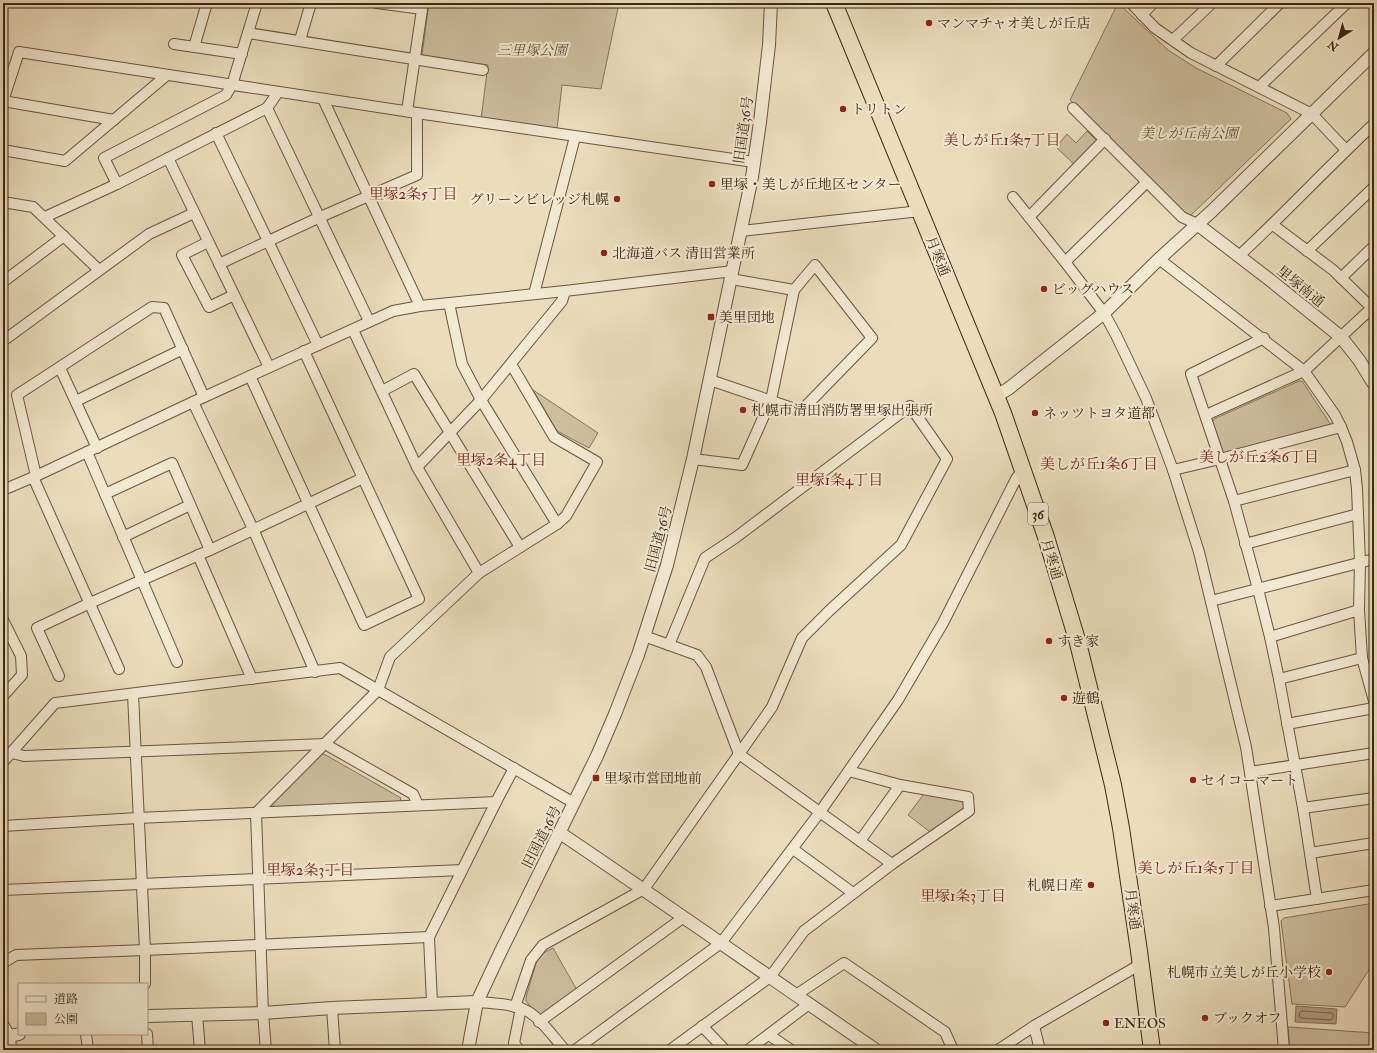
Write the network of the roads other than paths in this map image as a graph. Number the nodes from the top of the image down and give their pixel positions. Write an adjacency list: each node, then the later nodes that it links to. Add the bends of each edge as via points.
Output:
1 (207, 3): 18 (street)
2 (257, 3): 14 (street)
3 (311, 3): 15 (street)
4 (377, 3): 12 (street)
5 (771, 3): 42 (street, 旧国道36号, via 768,52)
6 (834, 3): 49 (highway, 月寒通 / 36)
7 (1131, 3): 13 (street)
8 (1153, 3): 13 (street)
9 (1212, 3): 16 (street)
10 (1280, 3): 22 (street)
11 (1347, 3): 26 (street)
12 (423, 6): 21 (street)
13 (1142, 15): 16 (street)
14 (248, 33): 15 (street); 20 (street)
15 (300, 40): 21 (street)
16 (1173, 40): 22 (street)
17 (174, 44): 18 (street)
18 (194, 47): 20 (street)
19 (1374, 53): 33 (street)
20 (242, 54): 25 (street)
21 (415, 59): 23 (street); 32 (street)
22 (1216, 66): 26 (street)
23 (483, 70)
24 (167, 74): 25 (street); 29 (street, via 19,52); 34 (street)
25 (232, 85): 27 (street); 44 (street, via 226,95 104,158)
26 (1259, 87): 33 (street)
27 (278, 92): 28 (street); 30 (street)
28 (323, 99): 32 (street); 46 (street)
29 (3, 101): 34 (street)
30 (266, 108): 36 (street); 53 (street)
31 (1073, 108): 38 (street)
32 (412, 112): 37 (street); 46 (street, via 417,175)
33 (1312, 114): 40 (street); 54 (street)
34 (114, 120): 39 (street, via 65,161)
35 (1374, 124): 40 (street)
36 (216, 133): 41 (street); 58 (street)
37 (575, 136): 42 (street); 72 (street)
38 (1105, 139): 43 (street); 52 (street)
39 (3, 150)
40 (1346, 150): 55 (street)
41 (168, 158): 44 (street); 50 (street)
42 (754, 162): 56 (street, 旧国道36号)
43 (1147, 182): 54 (street, via 1182,217); 64 (street)
44 (117, 184): 51 (street)
45 (1374, 187): 61 (street)
46 (368, 195): 53 (street); 75 (street)
47 (1013, 197): 52 (street)
48 (3, 202): 51 (street, via 33,207)
49 (920, 211): 56 (street); 94 (highway, 月寒通 / 36)
50 (194, 213): 59 (street); 66 (street, via 149,234)
51 (45, 217): 57 (street)
52 (1029, 217): 64 (street)
53 (318, 218): 58 (street); 78 (street)
54 (1197, 224): 62 (street, 里塚南通); 63 (street)
55 (1273, 225): 61 (street); 62 (street)
56 (740, 231): 67 (street, 旧国道36号)
57 (64, 236): 66 (street); 69 (street)
58 (268, 241): 65 (street); 83 (street)
59 (208, 242): 65 (street); 73 (street, via 182,255 209,307)
60 (1374, 246): 68 (street)
61 (1307, 251): 68 (street)
62 (1240, 256): 80 (street, 里塚南通)
63 (1159, 259): 77 (street); 81 (street)
64 (1066, 262): 77 (street)
65 (219, 264): 73 (street)
66 (99, 270): 82 (street)
67 (732, 275): 70 (street); 71 (street); 91 (street, 旧国道36号)
68 (1341, 278): 76 (street)
69 (3, 282)
70 (794, 290): 97 (street); 97 (street, via 815,265 872,338 801,410)
71 (565, 292): 72 (street); 86 (street, via 562,301)
72 (534, 294): 74 (street)
73 (234, 295): 87 (street)
74 (449, 303): 75 (street); 96 (street, via 462,364)
75 (420, 306): 78 (street, via 393,311)
76 (1373, 307): 80 (street)
77 (1104, 313): 94 (street, via 1008,390); 109 (street, via 1146,398)
78 (368, 321): 79 (street)
79 (353, 330): 83 (street); 93 (street)
80 (1341, 336): 89 (street); 92 (street, 里塚南通, via 1360,360)
81 (1264, 338): 89 (street); 100 (street, via 1191,374)
82 (3, 341)
83 (318, 345): 85 (street)
84 (183, 349): 88 (street, via 164,308 152,307); 95 (street); 98 (street)
85 (304, 351): 87 (street); 112 (street)
86 (511, 364): 96 (street); 119 (street, via 554,437 597,462 566,516)
87 (269, 367): 90 (street)
88 (60, 368): 98 (street); 111 (street, via 17,395)
89 (1304, 371): 100 (street); 101 (street)
90 (250, 376): 95 (street); 116 (street)
91 (710, 380): 97 (street); 105 (street, 旧国道36号)
92 (1374, 384)
93 (382, 391): 102 (street, via 414,374); 107 (street)
94 (996, 396): 108 (highway, 月寒通 / 36)
95 (204, 397): 99 (street)
96 (481, 400): 102 (street); 119 (street)
97 (771, 400): 105 (street, via 742,465)
98 (76, 401): 103 (street)
99 (193, 402): 103 (street); 120 (street)
100 (1206, 416): 106 (street)
101 (1341, 427): 106 (street); 110 (street)
102 (450, 433): 107 (street); 123 (street)
103 (97, 448): 104 (street)
104 (87, 452): 111 (street); 114 (street)
105 (693, 459): 135 (street, 旧国道36号, via 667,565)
106 (1220, 459): 109 (street); 115 (street)
107 (417, 467): 128 (street)
108 (1023, 469): 159 (street, via 940,629 898,700); 192 (highway, 月寒通 / 36, via 1078,643 1111,777)
109 (1173, 470): 131 (street, via 1199,552)
110 (1355, 470): 115 (street); 118 (street)
111 (34, 477): 113 (street); 132 (street)
112 (363, 478): 116 (street); 116 (street, via 420,599 364,626)
113 (3, 490)
114 (105, 494): 117 (street, via 172,463); 121 (street)
115 (1234, 501): 122 (street)
116 (308, 502): 120 (street)
117 (190, 505): 121 (street); 124 (street)
118 (1358, 514): 122 (street); 127 (street)
119 (557, 524): 123 (street)
120 (253, 529): 124 (street); 141 (street)
121 (123, 538): 129 (street)
122 (1245, 544): 130 (street)
123 (520, 547): 128 (street)
124 (210, 550): 125 (street)
125 (198, 555): 129 (street); 143 (street)
126 (1374, 559): 127 (street)
127 (1360, 562): 130 (street); 133 (street)
128 (479, 573): 145 (street, via 390,657)
129 (142, 580): 132 (street); 139 (street)
130 (1258, 590): 131 (street); 136 (street)
131 (1211, 601): 160 (street)
132 (90, 603): 140 (street); 142 (street, via 37,628)
133 (1359, 610): 136 (street); 138 (street)
134 (3, 620): 147 (street, via 21,656 22,675)
135 (644, 636): 137 (street); 164 (street, 旧国道36号, via 615,714)
136 (1270, 637): 144 (street)
137 (668, 645): 155 (street, via 697,655 706,667); 155 (street, via 705,558 910,406 947,459 901,545 802,638 772,707)
138 (1362, 658): 144 (street); 148 (street)
139 (177, 662)
140 (119, 669)
141 (315, 672): 143 (street); 145 (street, via 340,668)
142 (60, 676)
143 (252, 679): 146 (street)
144 (1279, 679): 150 (street)
145 (378, 690): 151 (street); 158 (street)
146 (133, 694): 152 (street, via 55,703); 153 (street)
147 (3, 696)
148 (1374, 701)
149 (1374, 708): 150 (street)
150 (1287, 724): 157 (street)
151 (325, 744): 153 (street); 165 (street, via 413,794); 168 (street)
152 (12, 752): 153 (street, via 24,756); 156 (street)
153 (136, 752): 169 (street)
154 (1374, 753): 157 (street)
155 (739, 754): 167 (street); 180 (street)
156 (3, 762)
157 (1295, 764): 160 (street); 166 (street)
158 (514, 768): 163 (street); 164 (street)
159 (849, 771): 161 (street); 167 (street)
160 (1250, 772): 185 (street)
161 (900, 785): 172 (street); 176 (street, via 968,797 969,811)
162 (1374, 798): 166 (street)
163 (496, 802): 165 (street); 177 (street)
164 (574, 804): 171 (street, 旧国道36号)
165 (418, 805): 168 (street)
166 (1303, 808): 175 (street)
167 (820, 812): 172 (street); 174 (street)
168 (256, 813): 169 (street); 178 (street)
169 (138, 818): 170 (street); 179 (street)
170 (3, 826)
171 (560, 833): 180 (street); 196 (street, 旧国道36号)
172 (860, 841): 176 (street)
173 (1374, 843): 175 (street)
174 (793, 849): 183 (street); 188 (street)
175 (1310, 853): 184 (street)
176 (892, 864): 183 (street)
177 (462, 870): 178 (street); 187 (street)
178 (258, 879): 179 (street); 189 (street)
179 (142, 883): 181 (street); 190 (street)
180 (644, 889): 186 (street); 199 (street, via 542,945 530,960)
181 (3, 890)
182 (1374, 890): 184 (street)
183 (853, 894): 193 (street, via 804,931)
184 (1317, 899): 185 (street)
185 (1270, 906): 231 (street)
186 (684, 917): 188 (street); 204 (street)
187 (429, 937): 189 (street); 197 (street)
188 (721, 943): 193 (street); 221 (street)
189 (261, 945): 190 (street); 201 (street)
190 (145, 950): 191 (street, via 16,955); 194 (street)
191 (3, 963)
192 (1141, 964): 207 (street); 230 (highway, 月寒通 / 36)
193 (770, 977): 195 (street); 206 (street)
194 (145, 983)
195 (796, 995): 198 (street); 227 (street, via 844,964 945,1032)
196 (477, 1002): 197 (street); 199 (street); 218 (street, 旧国道36号)
197 (432, 1004): 200 (street)
198 (809, 1004): 210 (street); 226 (street)
199 (518, 1007): 204 (street, via 529,1012); 219 (street, via 514,1043)
200 (332, 1008): 201 (street); 217 (street)
201 (263, 1013): 202 (street); 216 (street)
202 (197, 1015): 203 (street); 215 (street)
203 (148, 1016)
204 (540, 1022): 220 (street)
205 (3, 1024): 211 (street)
206 (702, 1026): 222 (street); 223 (street)
207 (1034, 1026): 228 (street); 229 (street)
208 (86, 1035): 213 (street)
209 (147, 1035): 214 (street)
210 (769, 1035): 224 (street); 225 (street)
211 (11, 1037): 212 (street)
212 (11, 1050)
213 (88, 1050)
214 (148, 1050)
215 (200, 1050)
216 (266, 1050)
217 (335, 1050)
218 (468, 1050)
219 (520, 1050)
220 (565, 1050)
221 (575, 1050)
222 (670, 1050)
223 (725, 1050)
224 (748, 1050)
225 (791, 1050)
226 (876, 1050)
227 (953, 1050)
228 (998, 1050)
229 (1040, 1050)
230 (1152, 1050)
231 (1284, 1050)

